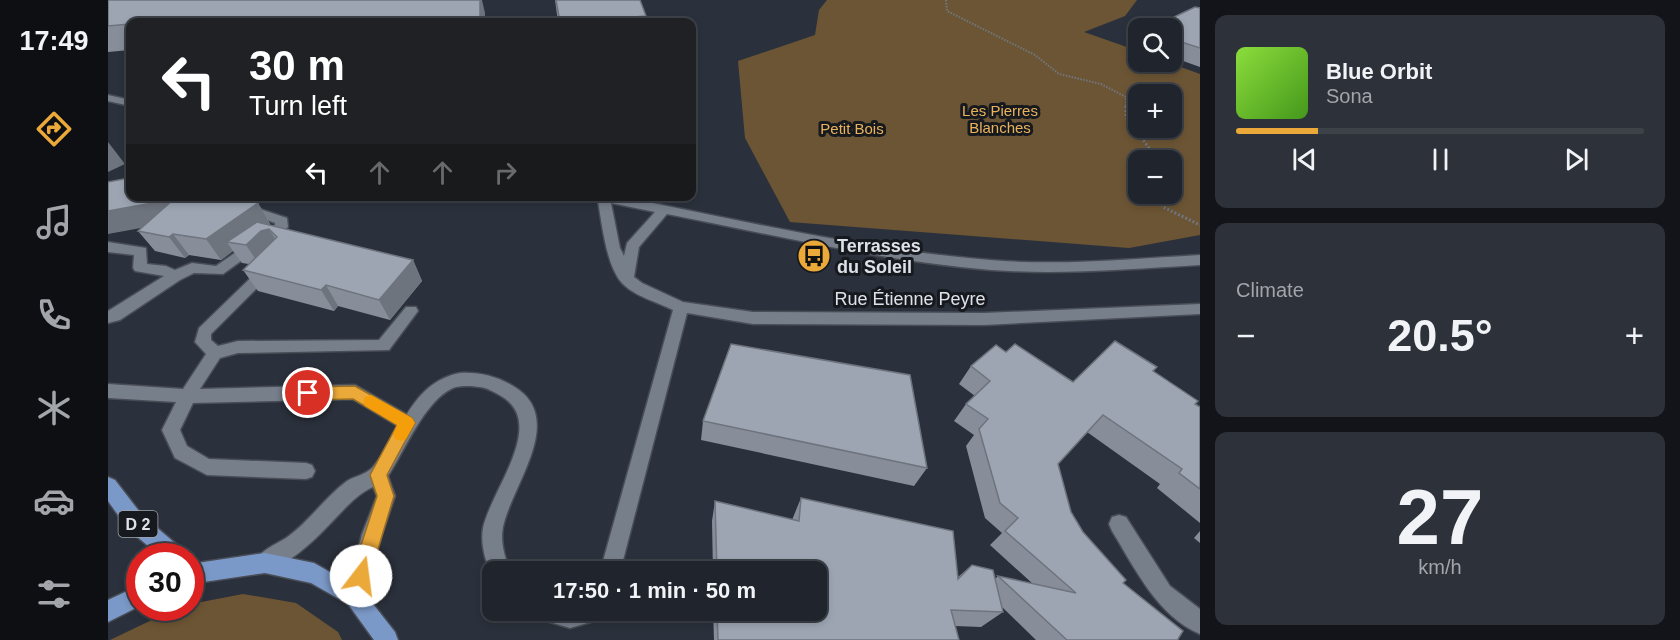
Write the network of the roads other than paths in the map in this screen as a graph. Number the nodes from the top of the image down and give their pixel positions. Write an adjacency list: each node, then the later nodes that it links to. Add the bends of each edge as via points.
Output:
1 (108, 98): 2 (street)
2 (126, 102)
3 (222, 201): 10 (street, via 282,221 281,227 218,271 192,268)
4 (600, 201): 11 (street, via 613,248)
5 (617, 201): 6 (street)
6 (663, 211): 9 (street, via 912,258 1061,268); 11 (street, via 632,246)
7 (108, 247): 10 (street, via 141,251 140,268)
8 (280, 257): 16 (street, via 204,332 202,342)
9 (1200, 260)
10 (175, 276): 15 (street)
11 (627, 279): 12 (street, Rue Étienne Peyre)
12 (681, 307): 13 (street, Rue Étienne Peyre, via 753,318 972,320); 26 (street)
13 (1200, 309)
14 (411, 311): 16 (street, via 383,346 238,348)
15 (108, 317)
16 (215, 353): 18 (street)
17 (108, 391): 18 (street)
18 (189, 396): 19 (street, via 355,392); 20 (street, via 171,430 181,452 207,467)
19 (407, 423): 21 (street); 25 (street, via 447,383 480,379 500,386 525,406 529,439 493,527 492,550)
20 (306, 471)
21 (378, 475): 27 (street, via 354,487 301,539); 29 (street, via 386,496)
22 (108, 486): 24 (main road, D 2, via 135,522)
23 (1119, 524): 32 (street, via 1163,593)
24 (160, 543)
25 (496, 561)
26 (613, 561)
27 (265, 563): 28 (main road); 29 (main road, via 314,573)
28 (204, 571)
29 (355, 597): 33 (main road)
30 (126, 602): 31 (main road)
31 (108, 611)
32 (1200, 623)
33 (387, 640)

